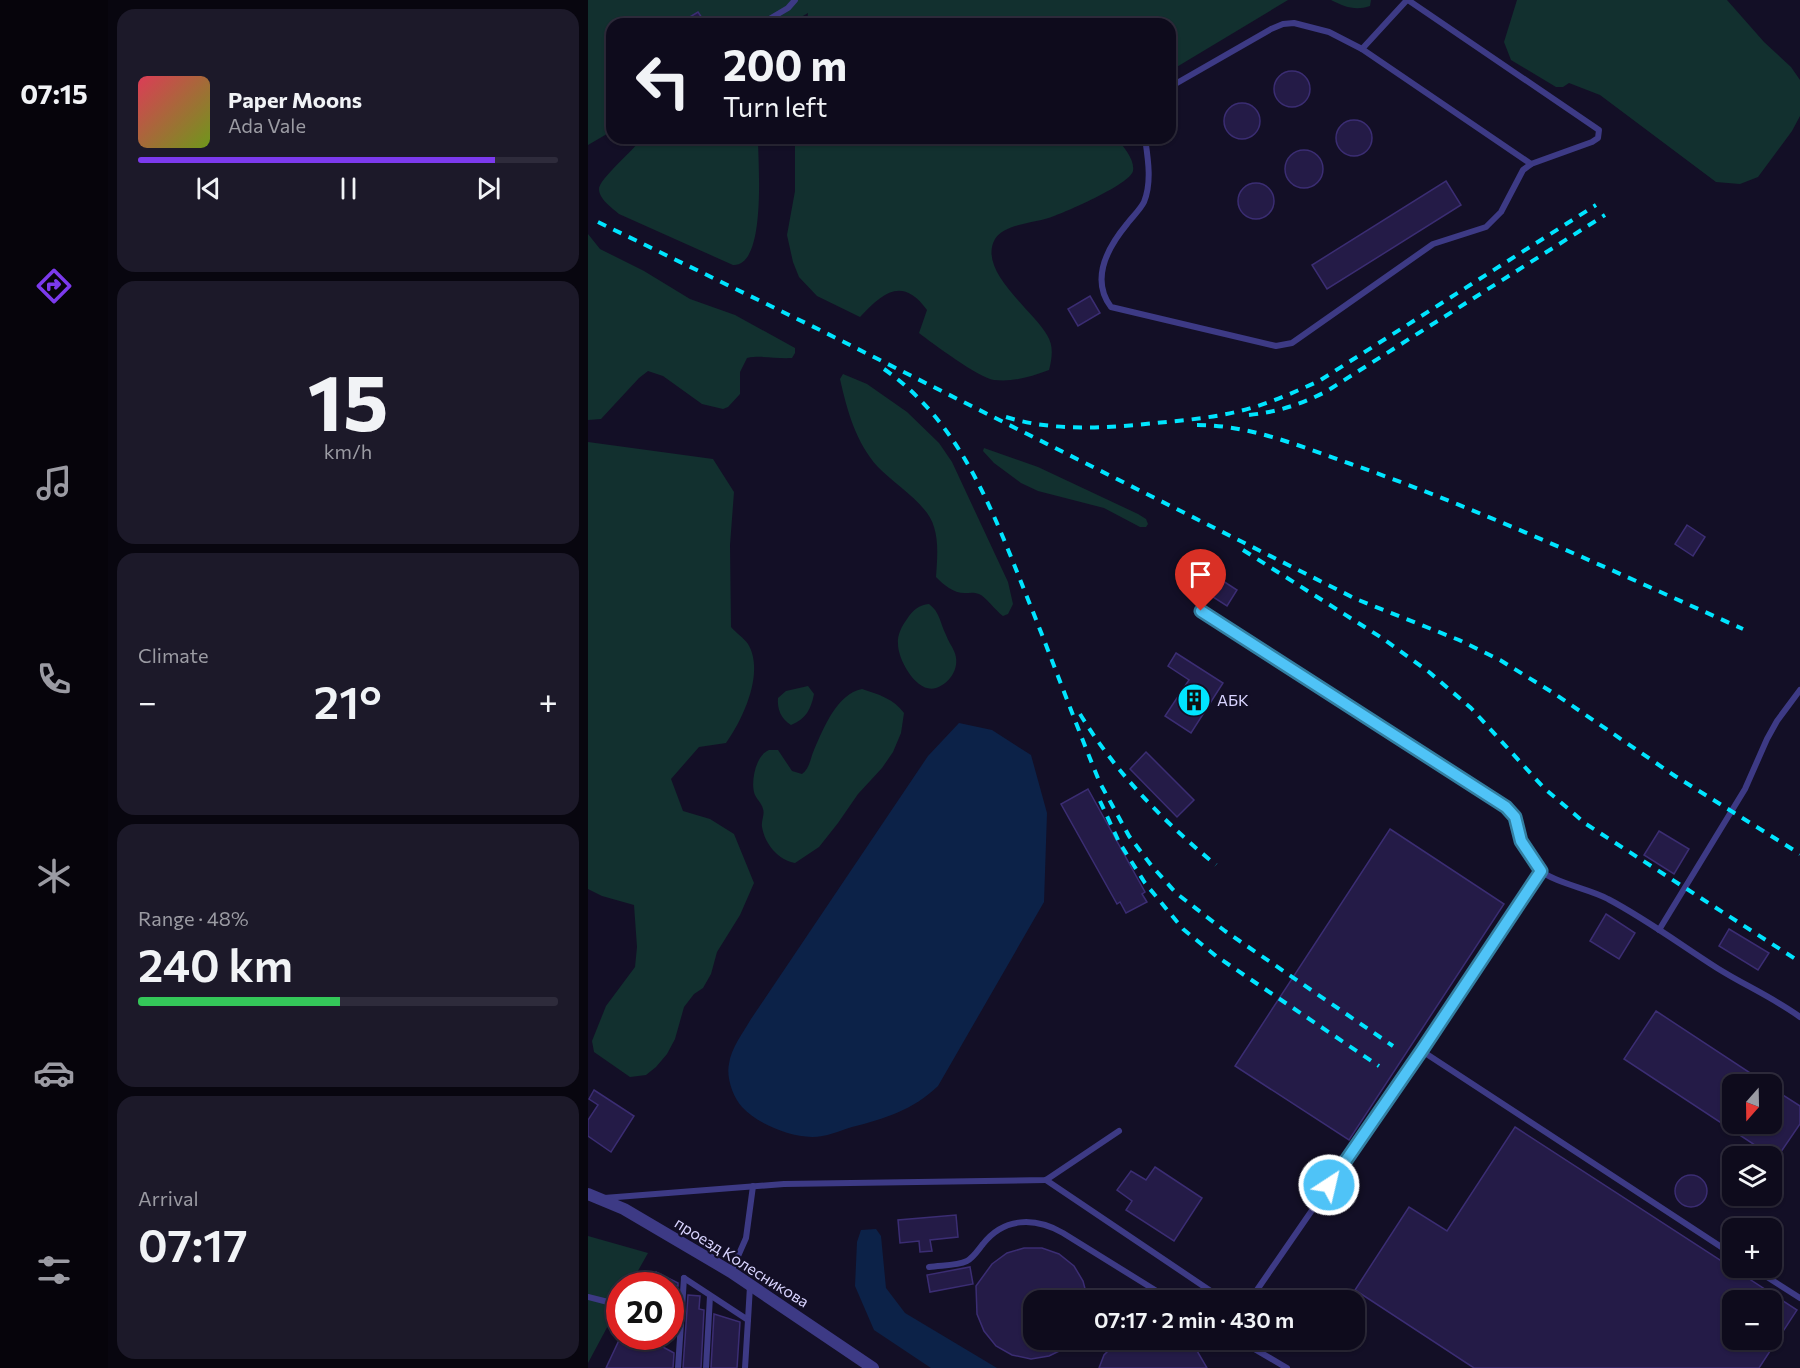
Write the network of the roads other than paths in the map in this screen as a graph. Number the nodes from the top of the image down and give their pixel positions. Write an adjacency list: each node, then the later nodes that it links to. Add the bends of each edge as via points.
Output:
1 (795, 0): 3 (lane)
2 (1407, 0): 4 (lane); 7 (lane, via 1599,130 1598,138 1584,146)
3 (771, 18)
4 (1362, 49): 5 (lane, via 1316,27 1283,24); 7 (lane)
5 (1176, 84)
6 (1146, 144): 7 (lane, via 1148,190 1143,205 1108,249 1102,274 1111,308 1276,346 1300,339 1433,244 1486,227 1501,212 1524,170)
7 (1532, 164)
8 (1201, 611): 10 (lane, via 1506,807 1515,817 1521,841)
9 (1800, 690): 11 (lane, via 1778,721 1745,789)
10 (1541, 871): 11 (lane, via 1599,894); 13 (lane)
11 (1659, 930): 12 (lane)
12 (1800, 1017)
13 (1422, 1050): 19 (lane); 26 (lane)
14 (1119, 1131): 15 (lane)
15 (1046, 1180): 16 (lane); 25 (lane)
16 (753, 1186): 18 (lane); 21 (lane, via 746,1238)
17 (588, 1194): 18 (street, проезд Колесникова)
18 (602, 1198): 21 (street, проезд Колесникова)
19 (1722, 1247)
20 (929, 1267): 24 (lane, via 968,1261 1005,1226 1035,1222 1063,1233)
21 (731, 1272): 23 (street, проезд Колесникова)
22 (1769, 1278): 29 (lane)
23 (750, 1285): 31 (lane); 36 (street, проезд Колесникова)
24 (1155, 1290)
25 (1209, 1290)
26 (1257, 1290)
27 (710, 1296): 31 (lane); 33 (lane, via 684,1278); 34 (lane)
28 (588, 1297): 30 (lane)
29 (1800, 1298)
30 (606, 1302)
31 (748, 1320): 35 (lane)
32 (1256, 1350): 37 (lane)
33 (678, 1368)
34 (706, 1368)
35 (745, 1368)
36 (873, 1368)
37 (1287, 1368)

